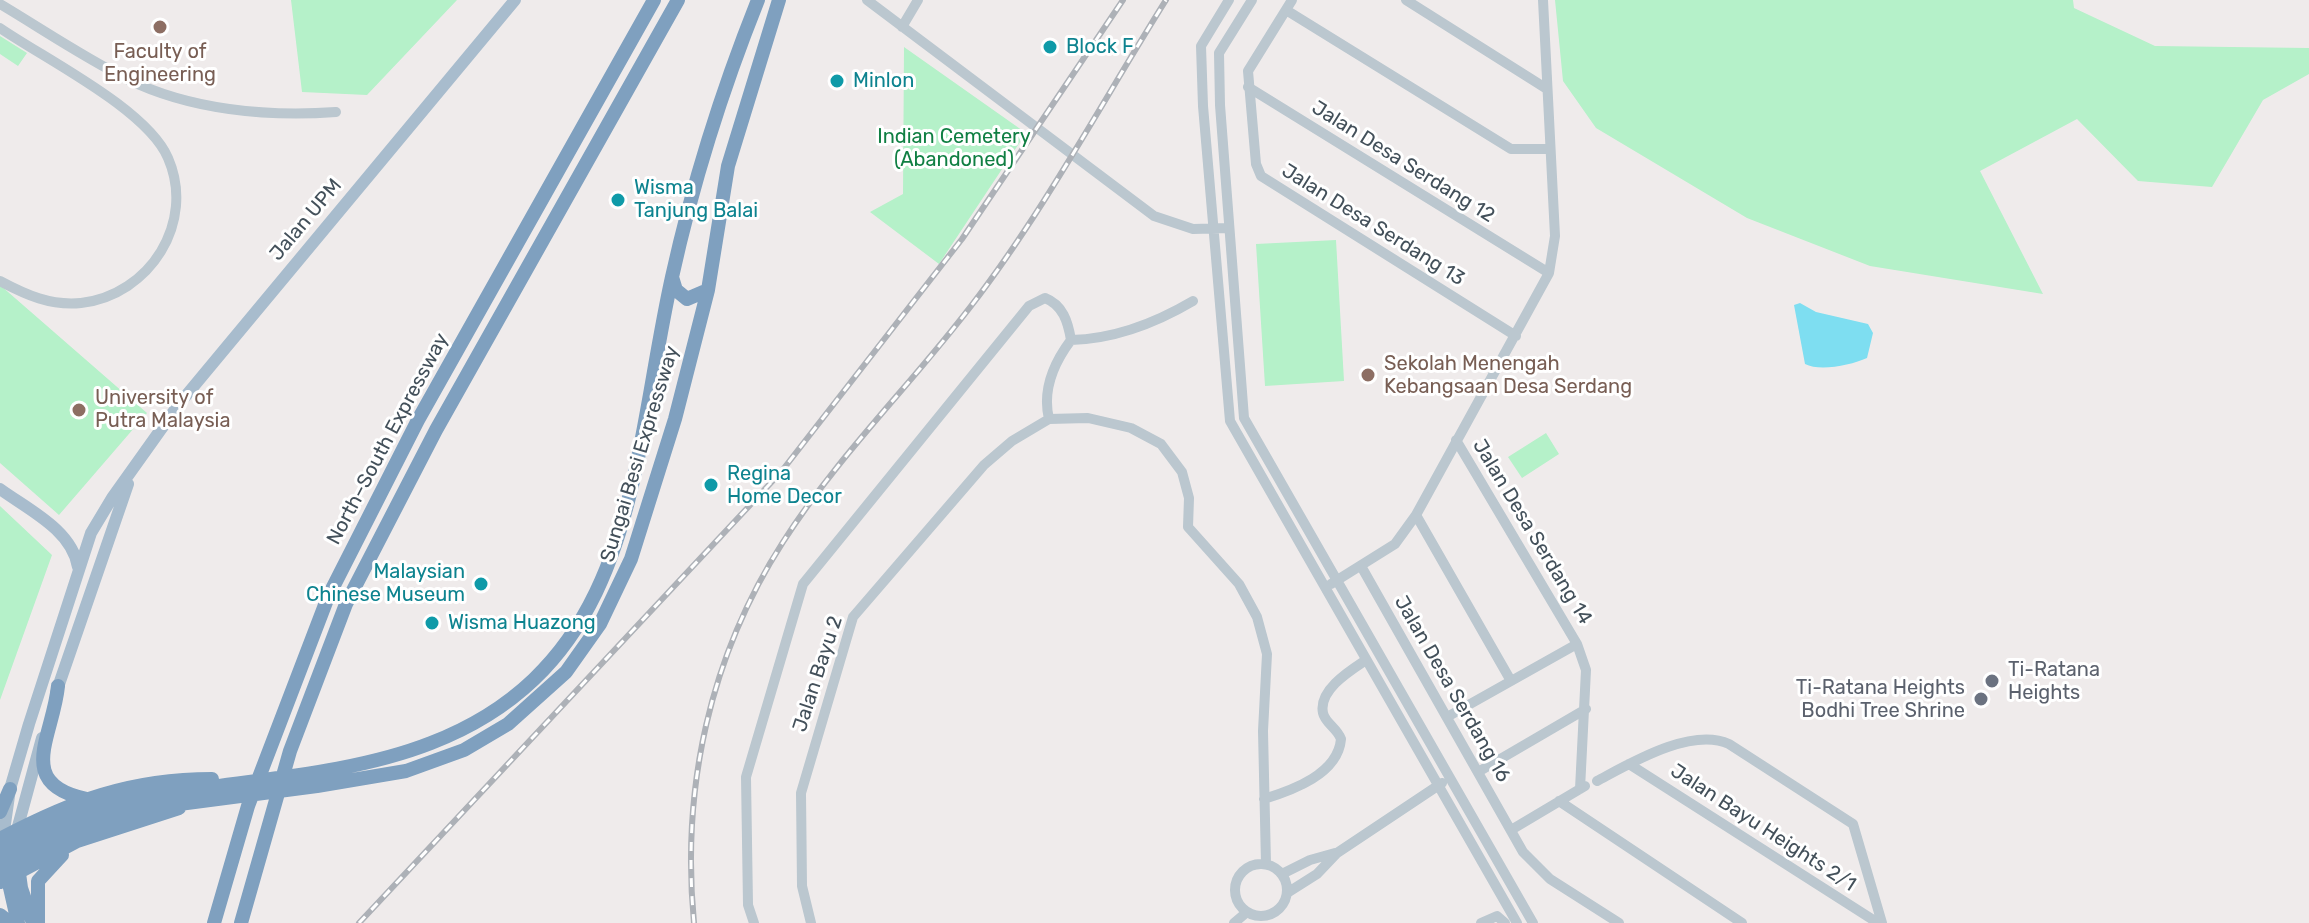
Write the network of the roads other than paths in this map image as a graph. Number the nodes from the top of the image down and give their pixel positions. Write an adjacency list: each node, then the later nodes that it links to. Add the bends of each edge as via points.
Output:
1 (515, 0): 32 (main road, Jalan UPM, via 179,404)
2 (654, 0): 73 (highway, North–South Expressway, via 411,433 328,597 248,806)
3 (678, 0): 74 (highway, North–South Expressway, via 436,430 346,604 290,751)
4 (758, 0): 24 (highway, Sungai Besi Expressway, via 700,161)
5 (779, 0): 26 (highway, Sungai Besi Expressway, via 728,166)
6 (867, 0): 15 (street)
7 (918, 0): 15 (street)
8 (1229, 0): 22 (street, via 1201,46)
9 (1252, 0): 21 (street, via 1219,53)
10 (1292, 0): 14 (street)
11 (1406, 0): 18 (street)
12 (1543, 0): 18 (street)
13 (0, 4): 19 (street, via 149,88 213,107)
14 (1286, 10): 17 (street, Jalan Desa Serdang 13, via 1248,71); 20 (street, via 1511,149)
15 (902, 27): 22 (street, via 1154,216 1193,229)
16 (0, 28): 25 (street, via 135,116 154,135 168,158 176,214 169,239 152,266 102,297 58,303 31,298)
17 (1248, 87): 23 (street, Jalan Desa Serdang 12); 28 (street, Jalan Desa Serdang 13, via 1261,176)
18 (1547, 89): 20 (street)
19 (336, 112)
20 (1549, 149): 23 (street, via 1555,236)
21 (1229, 228): 22 (street); 37 (street, via 1244,418)
22 (1212, 229): 38 (street, via 1230,421)
23 (1545, 270): 28 (street)
24 (672, 276): 26 (highway, via 676,290 687,299); 48 (highway, Sungai Besi Expressway, via 615,554 563,647 515,697 457,732 385,758)
25 (0, 281)
26 (708, 290): 56 (highway, Sungai Besi Expressway, via 631,559 600,624 566,672 508,724 464,750 406,771)
27 (1193, 301): 29 (street, via 1136,329)
28 (1516, 336): 31 (street)
29 (1071, 340): 30 (street, via 1049,380 1044,402); 75 (street, via 1053,301 1045,298 1029,306 803,584 746,777 748,905)
30 (1049, 419): 54 (street, via 1088,418 1131,428 1161,444 1182,472 1189,498 1188,527 1239,584 1257,617 1267,654); 76 (street, Jalan Bayu 2, via 984,465 853,617 801,793 802,886)
31 (1456, 440): 34 (street); 39 (street, Jalan Desa Serdang 14)
32 (133, 470): 36 (main road, Jalan UPM, via 91,533); 42 (main road, Jalan UPM)
33 (0, 489): 36 (main road, via 66,538)
34 (1416, 515): 35 (street, via 1395,544); 41 (street)
35 (1361, 566): 37 (street); 44 (street, Jalan Desa Serdang 16)
36 (78, 570): 51 (main road, Jalan UPM)
37 (1337, 581): 38 (street); 47 (street)
38 (1325, 588): 40 (street)
39 (1577, 644): 41 (street); 43 (street, Jalan Desa Serdang 14, via 1586,670)
40 (1366, 660): 50 (street); 54 (street, via 1339,679 1322,705 1341,739 1334,760 1307,781)
41 (1511, 681): 44 (street)
42 (58, 686): 52 (highway, via 42,767 52,787); 58 (main road, Jalan UPM)
43 (1586, 709): 46 (street); 49 (street, Jalan Desa Serdang 14)
44 (1447, 717): 46 (street, Jalan Desa Serdang 16)
45 (1629, 764): 49 (street); 84 (street, Jalan Bayu Heights 2/1); 84 (street, via 1651,752 1709,738 1729,744 1853,824)
46 (1478, 772): 59 (street, Jalan Desa Serdang 16)
47 (1448, 780): 50 (street); 81 (street)
48 (236, 782): 52 (highway, via 174,779 116,788); 53 (highway, Sungai Besi Expressway)
49 (1588, 785): 55 (street)
50 (1437, 786): 63 (street); 80 (street)
51 (10, 789): 57 (highway); 60 (main road, Jalan UPM)
52 (87, 799): 58 (highway)
53 (166, 799): 56 (highway, Sungai Besi Expressway); 62 (highway, via 76,816); 66 (highway, via 82,828)
54 (1264, 799): 64 (street)
55 (1559, 801): 59 (street); 83 (street)
56 (186, 802): 61 (highway, via 173,813)
57 (0, 812)
58 (17, 830): 60 (highway); 66 (highway)
59 (1511, 830): 82 (street, Jalan Desa Serdang 16, via 1543,873)
60 (2, 838): 66 (highway)
61 (77, 841): 66 (highway); 72 (highway, via 38,881)
62 (0, 853)
63 (1337, 853): 65 (street); 67 (street)
64 (1266, 864): 65 (street); 68 (street, via 1248,867 1237,880 1236,894)
65 (1282, 874): 67 (street)
66 (6, 875): 71 (highway); 72 (highway)
67 (1287, 893): 68 (street, via 1281,907 1269,915)
68 (1247, 912): 77 (street)
69 (0, 915): 70 (highway)
70 (10, 923)
71 (18, 923)
72 (35, 923)
73 (214, 923)
74 (241, 923)
75 (754, 923)
76 (811, 923)
77 (1234, 923)
78 (1481, 923): 79 (street, via 1497,916)
79 (1505, 923)
80 (1517, 923)
81 (1533, 923)
82 (1619, 923)
83 (1742, 923)
84 (1880, 923)

